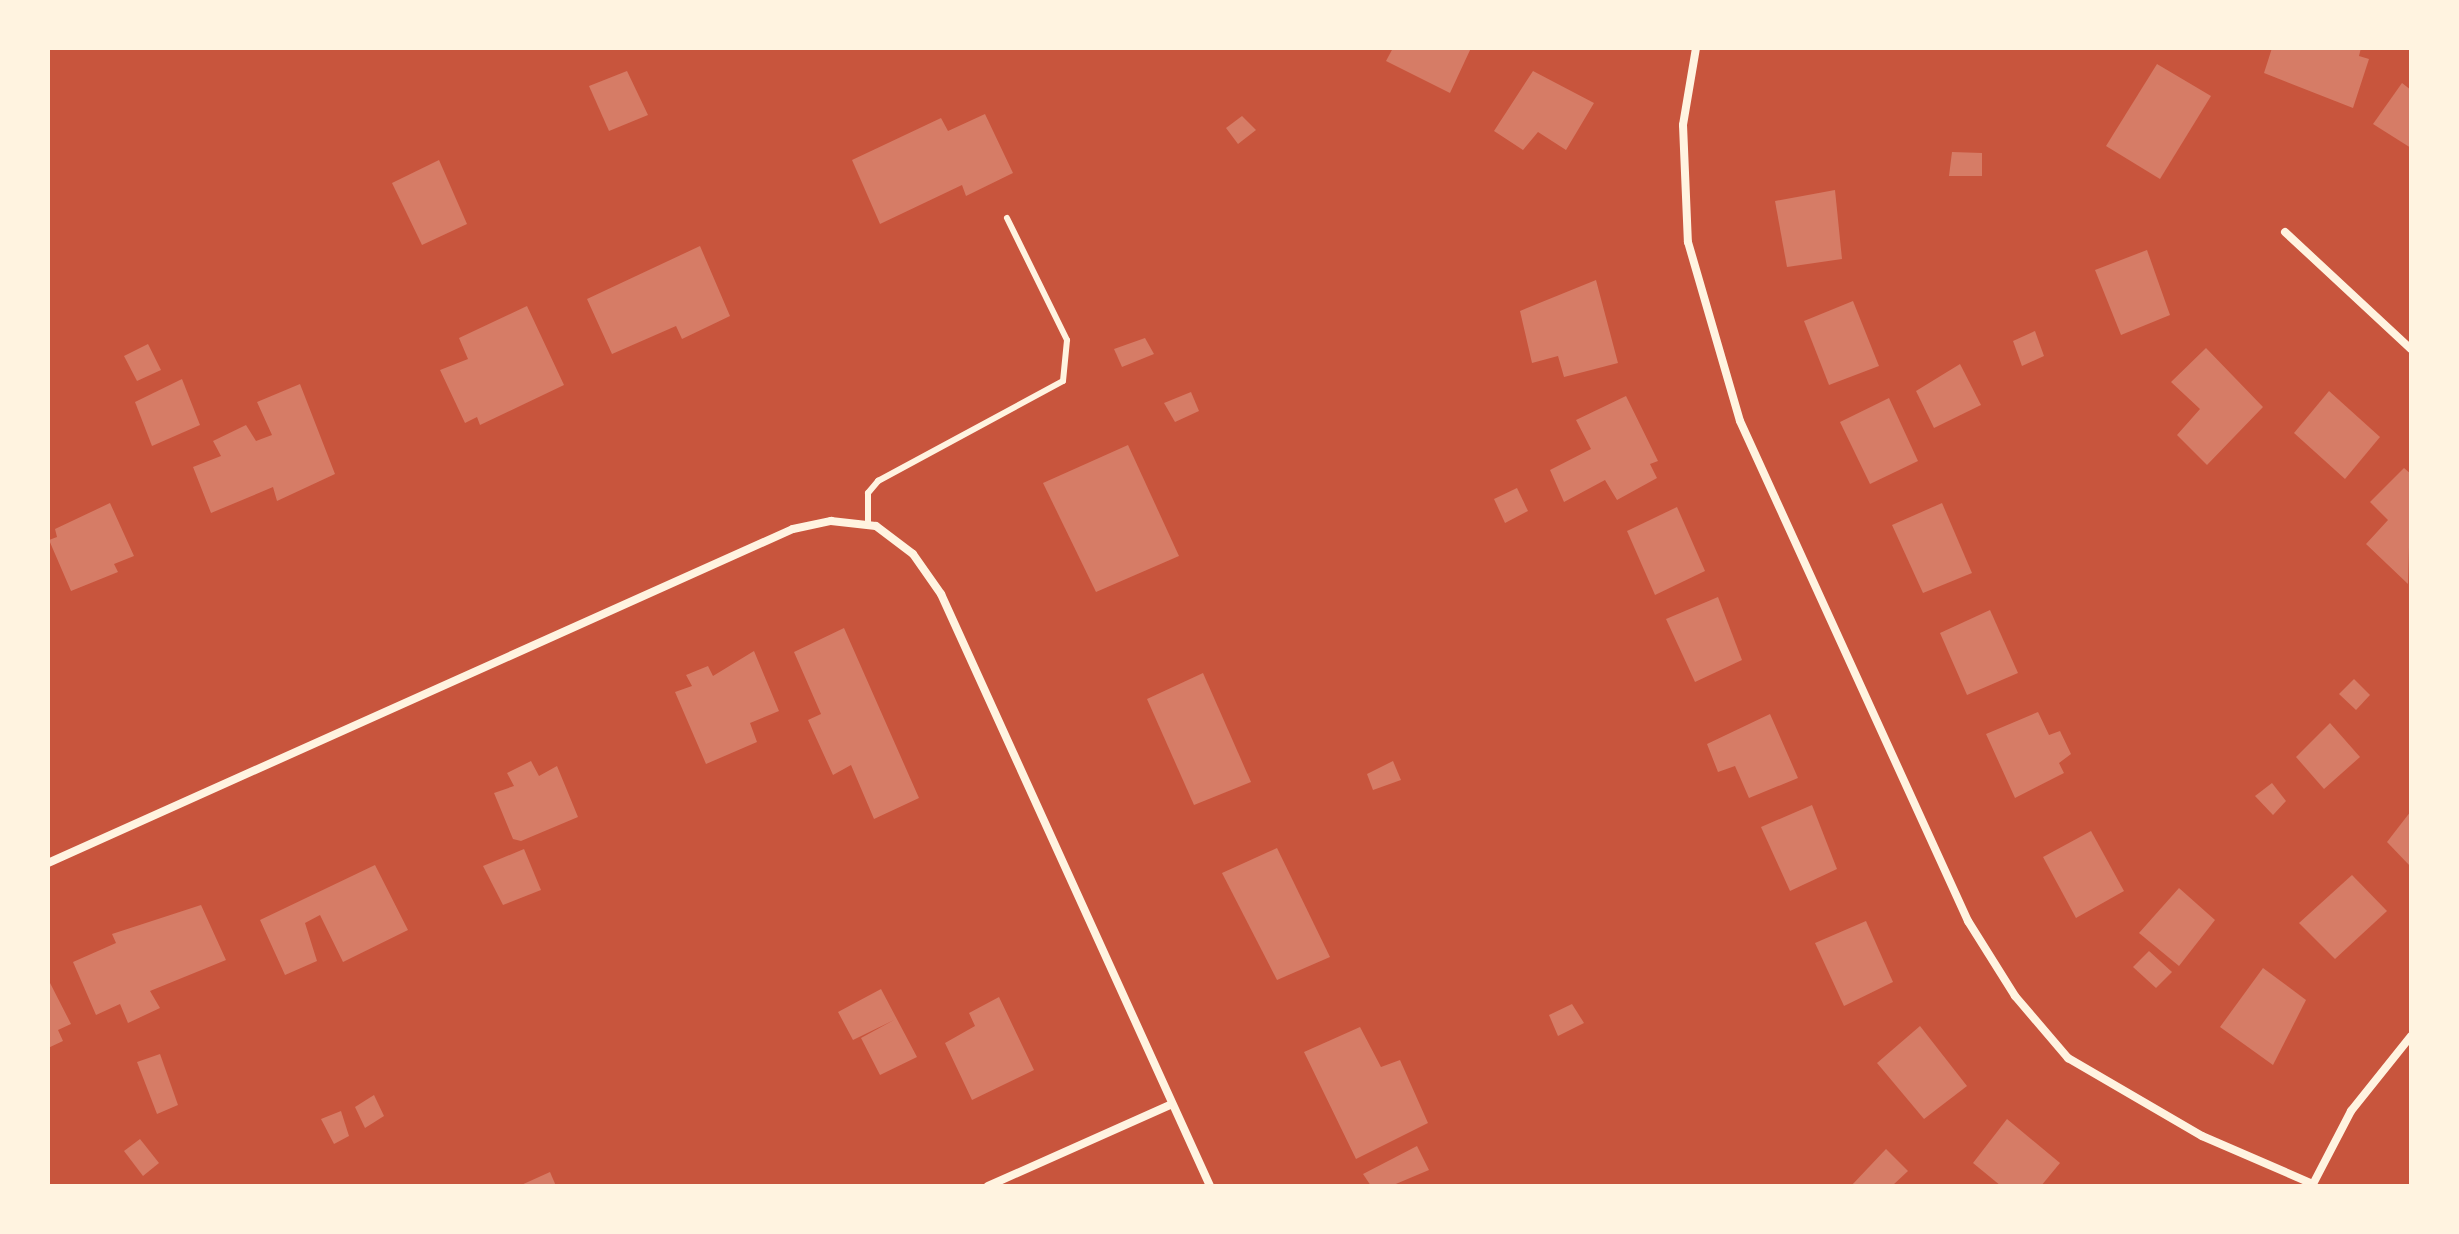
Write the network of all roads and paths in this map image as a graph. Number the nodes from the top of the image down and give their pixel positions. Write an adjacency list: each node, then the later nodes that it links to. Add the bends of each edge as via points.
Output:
1 (1696, 48): 9 (street, via 1683,125 1688,242 1740,421 1968,921 2015,996 2068,1058 2202,1136)
2 (1007, 218): 5 (lane, via 1067,340 1063,381 878,481 868,493)
3 (2285, 232): 4 (street)
4 (2411, 349)
5 (872, 526): 6 (street, via 793,529); 8 (street, via 913,554 941,594)
6 (48, 863)
7 (2411, 1036): 9 (street, via 2351,1111)
8 (1172, 1104): 10 (street); 11 (street)
9 (2312, 1185)
10 (988, 1186)
11 (1210, 1186)

